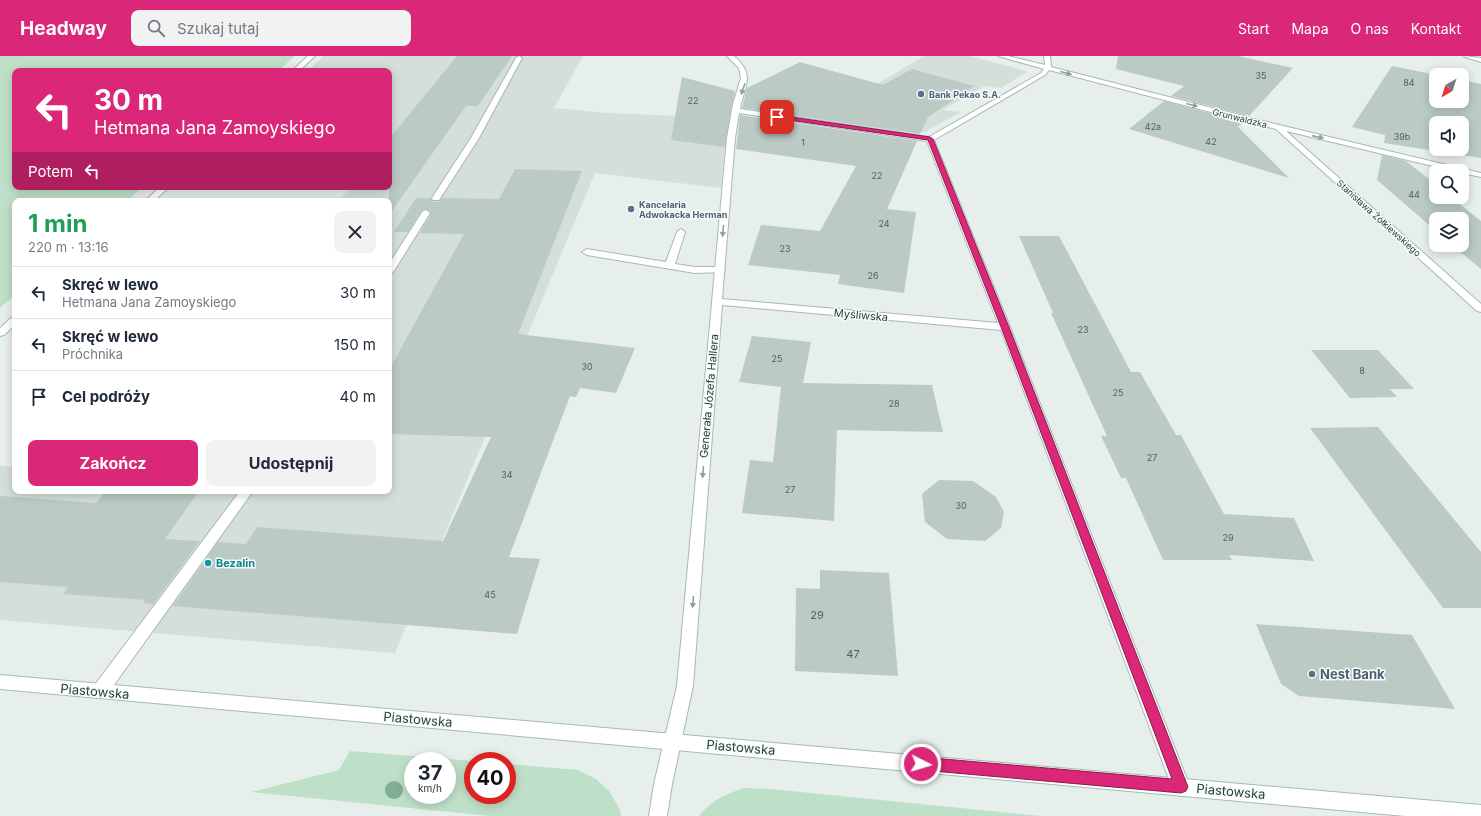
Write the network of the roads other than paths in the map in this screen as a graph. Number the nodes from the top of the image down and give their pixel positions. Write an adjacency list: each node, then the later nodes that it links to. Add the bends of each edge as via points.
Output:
1 (312, 56): 8 (street)
2 (730, 56): 10 (street, Generała Józefa Hallera, one-way to 10, via 739,64 745,78)
3 (1001, 56): 9 (street, Grunwaldzka)
4 (1047, 56): 9 (street)
5 (1467, 56): 7 (street)
6 (519, 58): 16 (street, via 475,138)
7 (1481, 60)
8 (298, 68)
9 (1048, 68): 11 (street, Grunwaldzka, one-way to 11); 12 (street, via 1041,75)
10 (737, 111): 12 (street); 22 (street, Generała Józefa Hallera, one-way to 22, via 731,138)
11 (1278, 127): 13 (street, Grunwaldzka, one-way to 13); 24 (street, Stanisława Żółkiewskiego)
12 (930, 139): 26 (street)
13 (1481, 175)
14 (162, 190): 15 (street)
15 (152, 198)
16 (436, 198)
17 (426, 213): 20 (street)
18 (681, 232): 21 (street)
19 (587, 252): 21 (street)
20 (392, 266)
21 (670, 266): 22 (street)
22 (720, 270): 23 (street, Generała Józefa Hallera)
23 (717, 302): 26 (street, Myśliwska); 31 (street, Generała Józefa Hallera, one-way to 31, via 685,686)
24 (1481, 309)
25 (12, 323): 27 (street)
26 (1005, 327): 32 (street)
27 (0, 333)
28 (246, 494): 30 (street)
29 (0, 682): 30 (street, Piastowska)
30 (100, 691): 31 (street, Piastowska)
31 (673, 741): 32 (street, Piastowska); 34 (street, Generała Józefa Hallera)
32 (1181, 787): 33 (street, Piastowska)
33 (1481, 814)
34 (658, 816)

